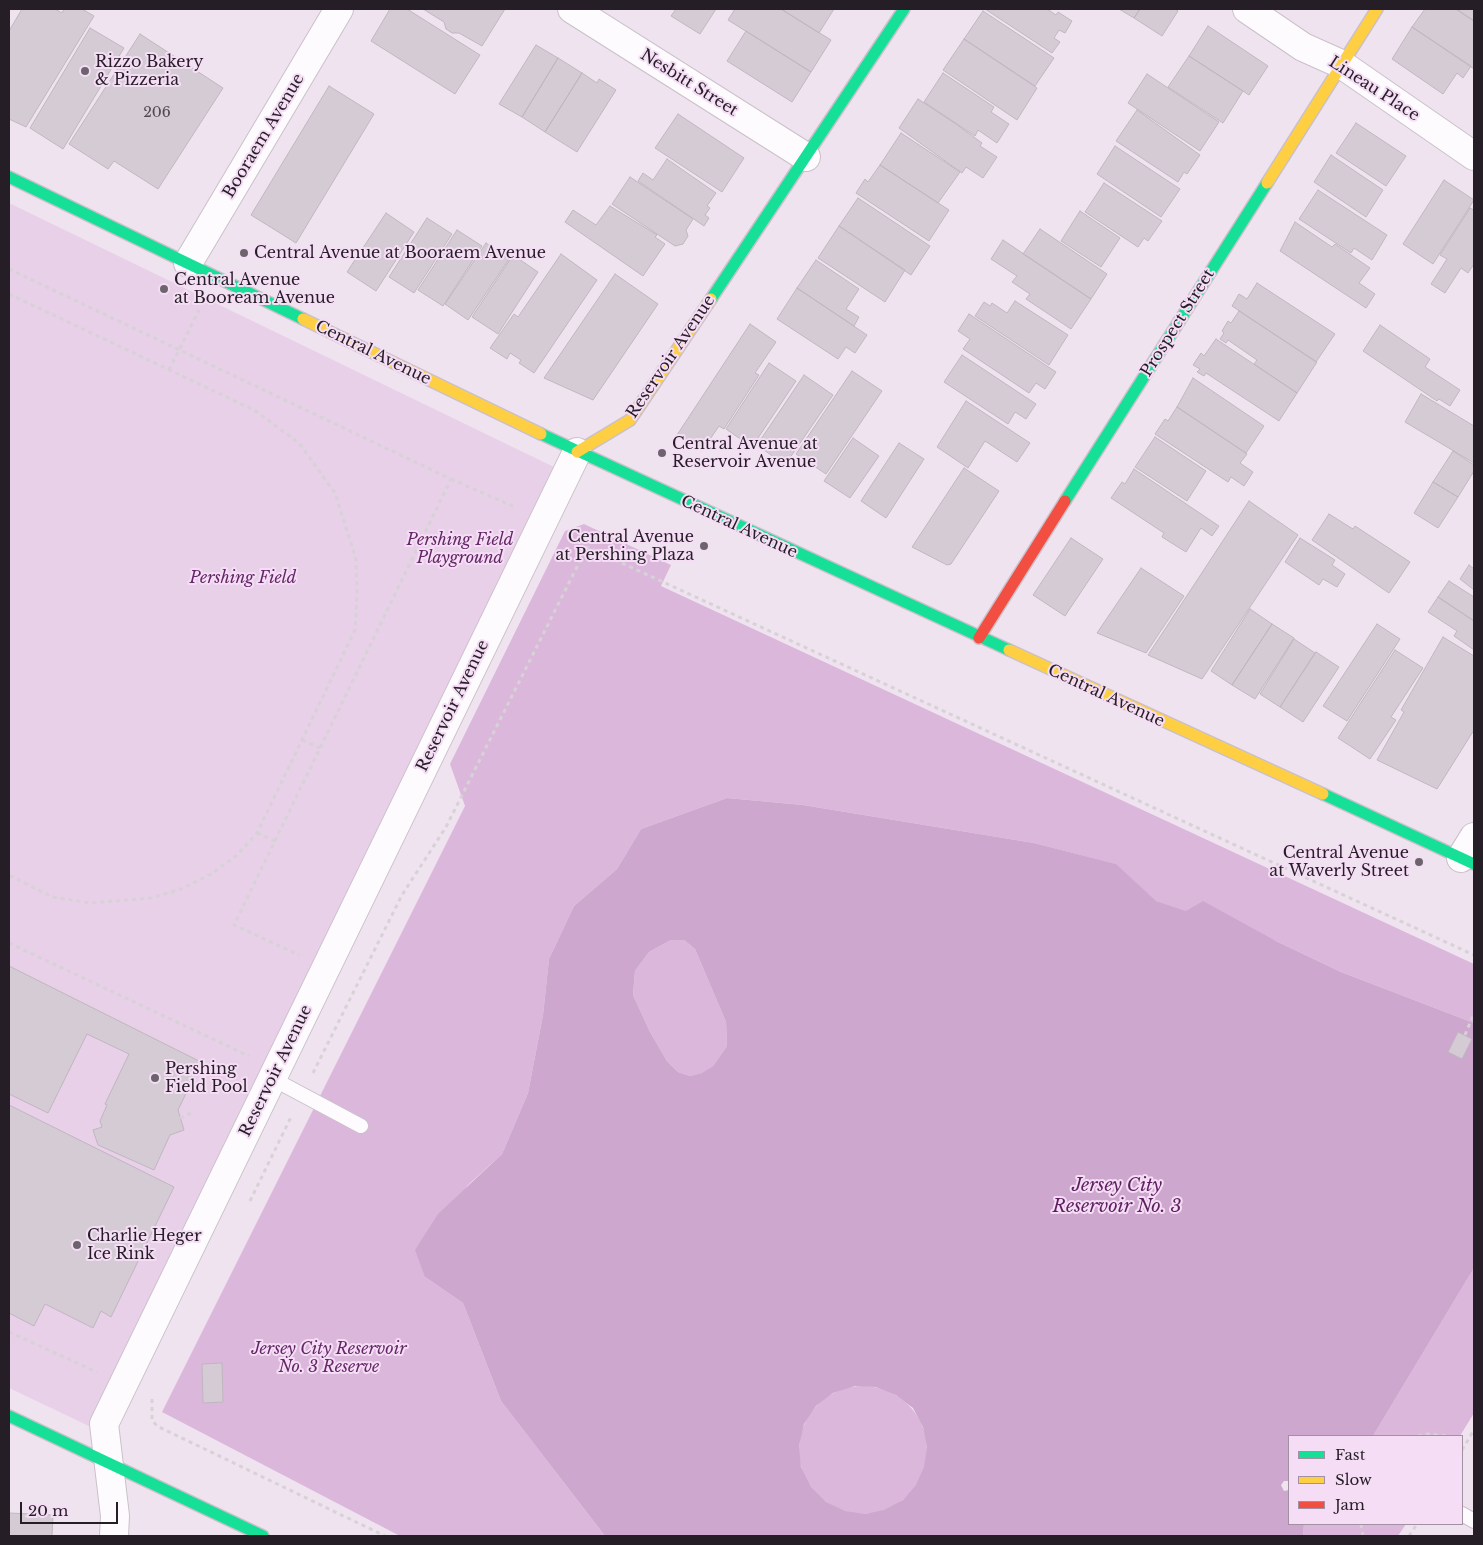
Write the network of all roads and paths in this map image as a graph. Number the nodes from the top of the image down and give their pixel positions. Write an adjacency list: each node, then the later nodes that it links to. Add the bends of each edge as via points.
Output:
1 (339, 9): 10 (street, Booraem Avenue)
2 (572, 9): 8 (street, Nesbitt Street)
3 (904, 9): 8 (main road, Reservoir Avenue)
4 (1247, 9): 6 (street, Lineau Place, via 1303,47)
5 (1377, 9): 6 (main road, Prospect Street)
6 (1341, 64): 7 (street, Lineau Place); 19 (main road, Prospect Street)
7 (1474, 156)
8 (806, 157): 16 (main road, Reservoir Avenue, via 630,420)
9 (9, 177): 10 (main road, Central Avenue)
10 (188, 263): 16 (main road, Central Avenue)
11 (9, 269): 14 (path)
12 (9, 294): 15 (path)
13 (199, 310): 14 (path)
14 (180, 350): 15 (path); 17 (path)
15 (169, 370): 20 (path, via 254,410 299,443 335,493 356,559 355,630)
16 (577, 452): 18 (street, Reservoir Avenue); 19 (main road, Central Avenue)
17 (451, 479): 18 (path); 21 (path)
18 (544, 520): 34 (street, Reservoir Avenue)
19 (979, 638): 24 (main road, Central Avenue)
20 (302, 740): 21 (path); 22 (path)
21 (320, 748): 23 (path)
22 (257, 833): 23 (path); 25 (path, via 236,856 211,874 181,889 151,898 91,904 52,897)
23 (275, 841): 28 (path, via 234,924 299,955)
24 (1470, 853)
25 (9, 875)
26 (9, 943): 32 (path)
27 (1474, 954): 35 (path, via 587,547 446,827 402,895)
28 (296, 962)
29 (1474, 1013): 30 (path)
30 (1464, 1035)
31 (253, 1049): 32 (path)
32 (250, 1056): 33 (path)
33 (245, 1066)
34 (273, 1079): 35 (lane); 50 (street, Reservoir Avenue, via 104,1424)
35 (302, 1094): 38 (lane); 39 (path)
36 (191, 1113): 37 (path)
37 (180, 1118)
38 (361, 1126)
39 (246, 1209)
40 (9, 1332): 41 (path)
41 (100, 1373)
42 (155, 1393): 56 (path, via 151,1410 152,1420 157,1426)
43 (9, 1416): 50 (main road)
44 (1474, 1430): 48 (path)
45 (1423, 1435): 46 (path)
46 (1438, 1435)
47 (1463, 1442): 48 (path)
48 (1466, 1444): 49 (path)
49 (1463, 1448)
50 (108, 1464): 54 (street, Reservoir Avenue, via 115,1516); 55 (main road)
51 (1463, 1515): 52 (lane)
52 (1474, 1522)
53 (1416, 1525): 57 (path)
54 (114, 1536)
55 (263, 1536)
56 (385, 1536)
57 (1409, 1536)

